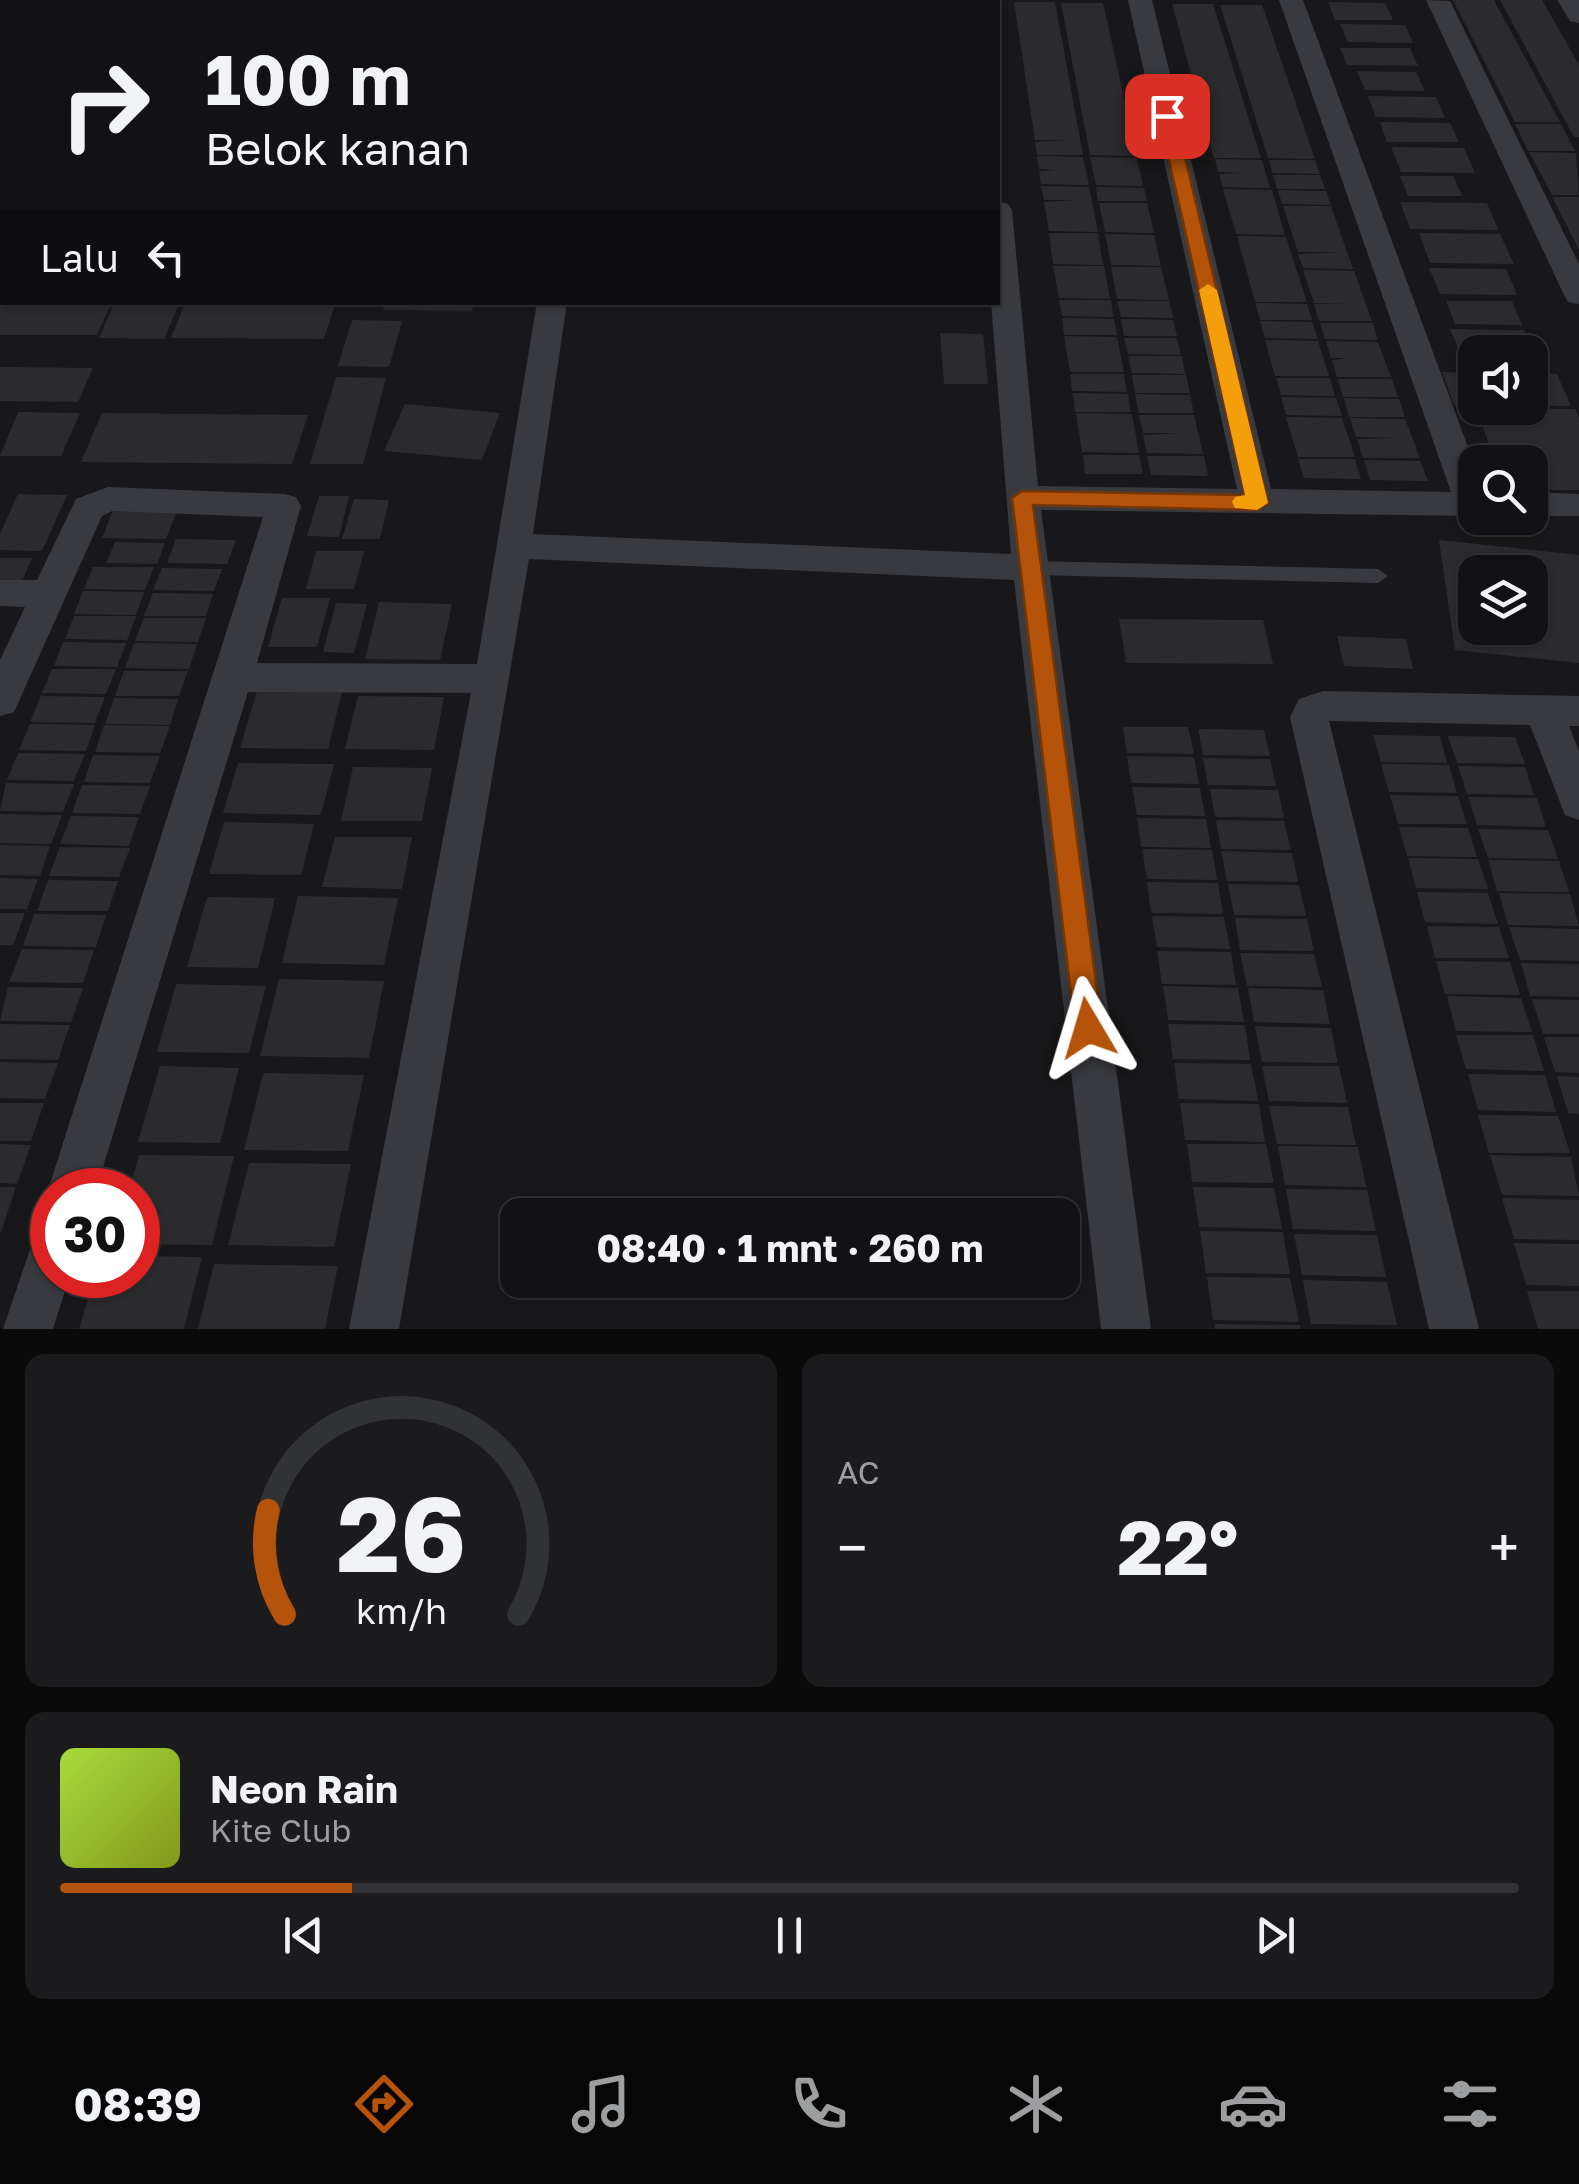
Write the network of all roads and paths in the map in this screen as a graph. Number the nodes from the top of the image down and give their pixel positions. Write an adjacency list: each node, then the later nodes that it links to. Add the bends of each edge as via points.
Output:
1 (1140, 0): 11 (street)
2 (1292, 0): 9 (street)
3 (1569, 0): 5 (street)
4 (1438, 1): 7 (street)
5 (1579, 16)
6 (1000, 234): 10 (street)
7 (1579, 296)
8 (552, 305): 15 (street)
9 (1458, 460)
10 (1022, 498): 11 (street); 16 (street)
11 (1257, 503): 12 (street)
12 (1458, 504)
13 (1548, 504): 14 (street)
14 (1575, 505)
15 (511, 552): 16 (street); 21 (street)
16 (1032, 568): 17 (lane); 29 (street)
17 (1378, 576)
18 (0, 594): 19 (street)
19 (47, 594): 20 (street, via 88,508 97,502 284,506); 22 (street)
20 (234, 677): 21 (street); 25 (street)
21 (492, 679): 28 (street)
22 (0, 701)
23 (1562, 711): 24 (street); 30 (street, via 1323,706 1310,717)
24 (1579, 803)
25 (79, 1168)
26 (38, 1298): 27 (street)
27 (28, 1329)
28 (374, 1329)
29 (1126, 1329)
30 (1454, 1329)

